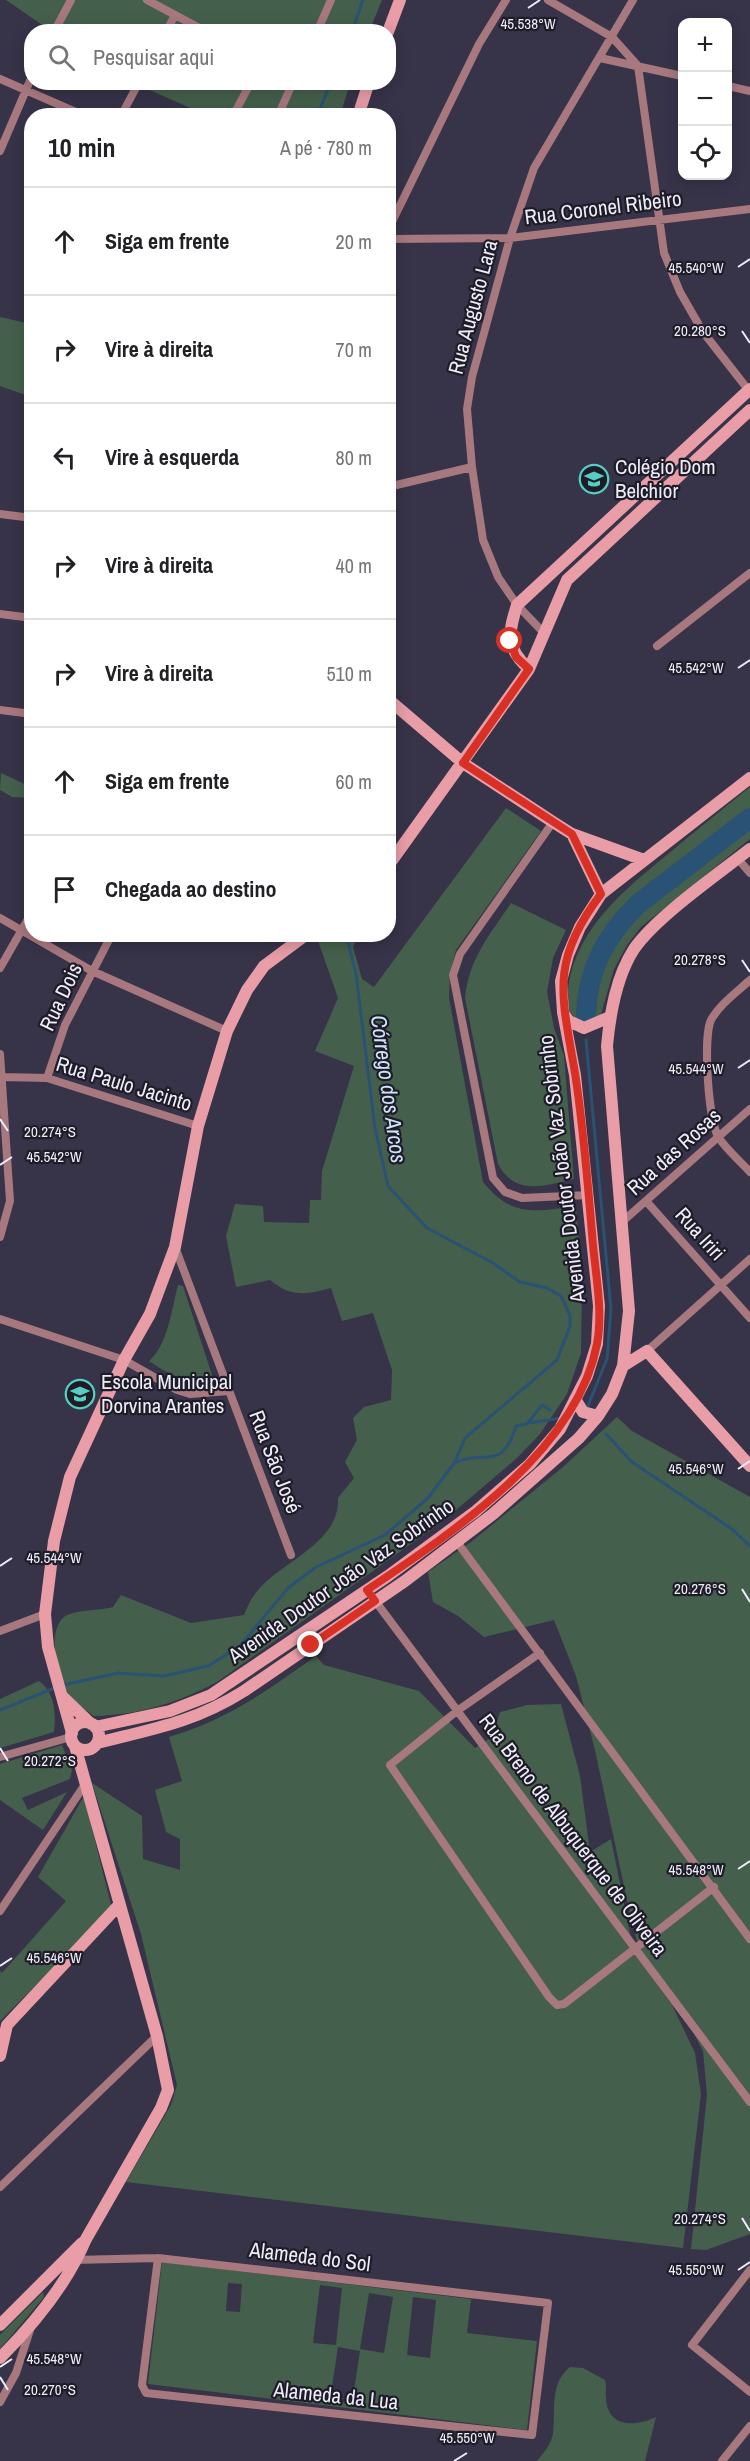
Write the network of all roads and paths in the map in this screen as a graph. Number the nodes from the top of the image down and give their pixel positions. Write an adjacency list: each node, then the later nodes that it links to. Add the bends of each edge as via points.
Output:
1 (71, 0): 9 (street)
2 (147, 0): 8 (street)
3 (331, 0): 12 (street)
4 (400, 0): 13 (street)
5 (506, 0): 35 (street, via 479,44)
6 (548, 0): 14 (street)
7 (633, 0): 14 (street, Rua Augusto Lara)
8 (175, 15): 10 (street); 11 (street)
9 (58, 24)
10 (170, 24)
11 (192, 24)
12 (320, 24)
13 (391, 24)
14 (612, 37): 15 (street, Rua Augusto Lara); 16 (street)
15 (600, 58): 16 (street); 37 (street, Rua Augusto Lara, via 534,168)
16 (638, 66): 17 (street); 36 (street)
17 (678, 75)
18 (0, 79): 20 (street)
19 (732, 87): 27 (street)
20 (24, 89)
21 (25, 90): 33 (street)
22 (27, 90): 28 (street)
23 (135, 90): 29 (street)
24 (246, 90): 30 (street)
25 (289, 90): 31 (street)
26 (366, 90): 32 (street)
27 (750, 91)
28 (67, 108)
29 (125, 108)
30 (237, 108)
31 (282, 108)
32 (361, 108)
33 (0, 151)
34 (750, 208): 36 (street, Rua Coronel Ribeiro)
35 (396, 214)
36 (659, 219): 37 (street, Rua Coronel Ribeiro); 39 (street, via 664,253 680,292 703,332)
37 (510, 238): 38 (street, Rua Coronel Ribeiro); 41 (street, Rua Augusto Lara, via 472,376 467,409)
38 (396, 239)
39 (750, 390): 42 (street)
40 (750, 410): 44 (street)
41 (472, 467): 43 (street); 48 (street, Rua Augusto Lara, via 483,540 498,577)
42 (657, 475): 44 (street); 48 (street)
43 (396, 485)
44 (669, 486): 51 (street, via 567,580)
45 (0, 514): 46 (street)
46 (24, 517)
47 (750, 573): 52 (street)
48 (517, 605): 51 (street, Rua Augusto Lara); 53 (street, via 510,641 516,657)
49 (0, 614): 50 (street)
50 (24, 617)
51 (544, 633): 53 (street)
52 (657, 646)
53 (529, 669): 57 (street)
54 (396, 706): 57 (street)
55 (0, 710): 56 (street)
56 (24, 713)
57 (463, 763): 59 (street); 62 (street)
58 (749, 778): 64 (street, Avenida Doutor João Vaz Sobrinho)
59 (553, 822): 60 (street); 87 (street, via 460,954 453,975 493,1178 505,1192 522,1198)
60 (572, 834): 64 (street); 66 (street)
61 (750, 849): 63 (street, Avenida Doutor João Vaz Sobrinho)
62 (396, 855)
63 (738, 859): 65 (street); 78 (street, Avenida Doutor João Vaz Sobrinho, via 653,928 635,948 621,974)
64 (644, 860): 66 (street, Avenida Doutor João Vaz Sobrinho)
65 (750, 873)
66 (601, 894): 77 (street, Avenida Doutor João Vaz Sobrinho, via 568,955 561,981)
67 (0, 918): 69 (street)
68 (24, 925): 69 (street)
69 (21, 930): 70 (street); 74 (street)
70 (24, 932)
71 (42, 942): 75 (street)
72 (108, 942): 75 (street, Rua Dois)
73 (296, 942): 79 (street, via 264,966 247,990)
74 (0, 968)
75 (92, 971): 79 (street); 82 (street, Rua Dois, via 65,1025)
76 (750, 980): 85 (street, via 720,1007 707,1038 713,1121)
77 (562, 1012): 78 (street, via 569,1022 584,1028); 87 (street, Avenida Doutor João Vaz Sobrinho, via 575,1075)
78 (610, 1017): 89 (street, Avenida Doutor João Vaz Sobrinho, via 608,1084)
79 (228, 1031): 84 (street)
80 (0, 1054): 81 (street)
81 (3, 1077): 82 (street, Rua Paulo Jacinto); 90 (street, via 10,1201)
82 (47, 1078): 84 (street, Rua Paulo Jacinto)
83 (750, 1109): 85 (street, Rua das Rosas)
84 (198, 1126): 91 (street)
85 (718, 1137): 86 (street); 88 (street, Rua das Rosas)
86 (750, 1172)
87 (589, 1195): 100 (street, Avenida Doutor João Vaz Sobrinho, via 599,1306 597,1344)
88 (646, 1201): 89 (street, Rua das Rosas); 93 (street, Rua Iriri)
89 (623, 1221): 98 (street, Avenida Doutor João Vaz Sobrinho, via 629,1311)
90 (1, 1234)
91 (174, 1247): 97 (street, via 150,1314); 99 (street, Rua São José)
92 (750, 1259): 93 (street)
93 (721, 1285): 94 (street, Rua Iriri); 96 (street)
94 (750, 1318)
95 (0, 1319): 97 (street)
96 (648, 1352): 98 (street); 102 (street)
97 (124, 1360): 99 (street, via 190,1394); 107 (street, via 70,1477 54,1541)
98 (623, 1366): 101 (street, Avenida Doutor João Vaz Sobrinho)
99 (229, 1391): 104 (street, Rua São José)
100 (575, 1399): 101 (street, via 583,1412); 105 (street, Avenida Doutor João Vaz Sobrinho, via 560,1429 530,1464 476,1511)
101 (598, 1416): 103 (street, Avenida Doutor João Vaz Sobrinho, via 561,1455)
102 (750, 1466)
103 (457, 1542): 106 (street, Avenida Doutor João Vaz Sobrinho); 109 (street)
104 (291, 1555)
105 (367, 1590): 106 (street, Rua Breno de Albuquerque de Oliveira); 112 (street, Avenida Doutor João Vaz Sobrinho, via 211,1695 170,1711)
106 (375, 1601): 111 (street, Rua Breno de Albuquerque de Oliveira); 114 (street, Avenida Doutor João Vaz Sobrinho, via 217,1708 195,1718)
107 (45, 1614): 108 (street); 110 (street)
108 (0, 1631)
109 (540, 1653): 111 (street); 117 (street)
110 (61, 1694): 112 (street); 113 (street)
111 (457, 1711): 121 (street, Rua Breno de Albuquerque de Oliveira); 121 (street, via 390,1765 549,1997 557,2005 564,2004)
112 (93, 1726): 113 (street, via 80,1724); 114 (street, via 99,1734)
113 (73, 1739): 114 (street, via 87,1750); 115 (street); 116 (street)
114 (96, 1744): 116 (street)
115 (0, 1757)
116 (86, 1781): 118 (street); 119 (street)
117 (714, 1887): 120 (street); 121 (street)
118 (119, 1905): 122 (street); 123 (street)
119 (0, 1911)
120 (750, 1939)
121 (636, 1948): 125 (street, Rua Breno de Albuquerque de Oliveira)
122 (3, 2029): 124 (street)
123 (157, 2036): 126 (street); 128 (street, via 168,2090 165,2099)
124 (0, 2056)
125 (750, 2102)
126 (0, 2187)
127 (158, 2258): 128 (street, Alameda do Sol); 136 (street, Alameda do Sol, via 548,2303); 136 (street, Alameda da Lua, via 141,2385 151,2394)
128 (72, 2259): 130 (street); 131 (street)
129 (750, 2270): 133 (street, via 692,2344)
130 (0, 2325)
131 (31, 2327): 132 (street); 134 (street, via 16,2373)
132 (0, 2358)
133 (750, 2392)
134 (0, 2402)
135 (750, 2426): 137 (street)
136 (532, 2435)
137 (722, 2461)

